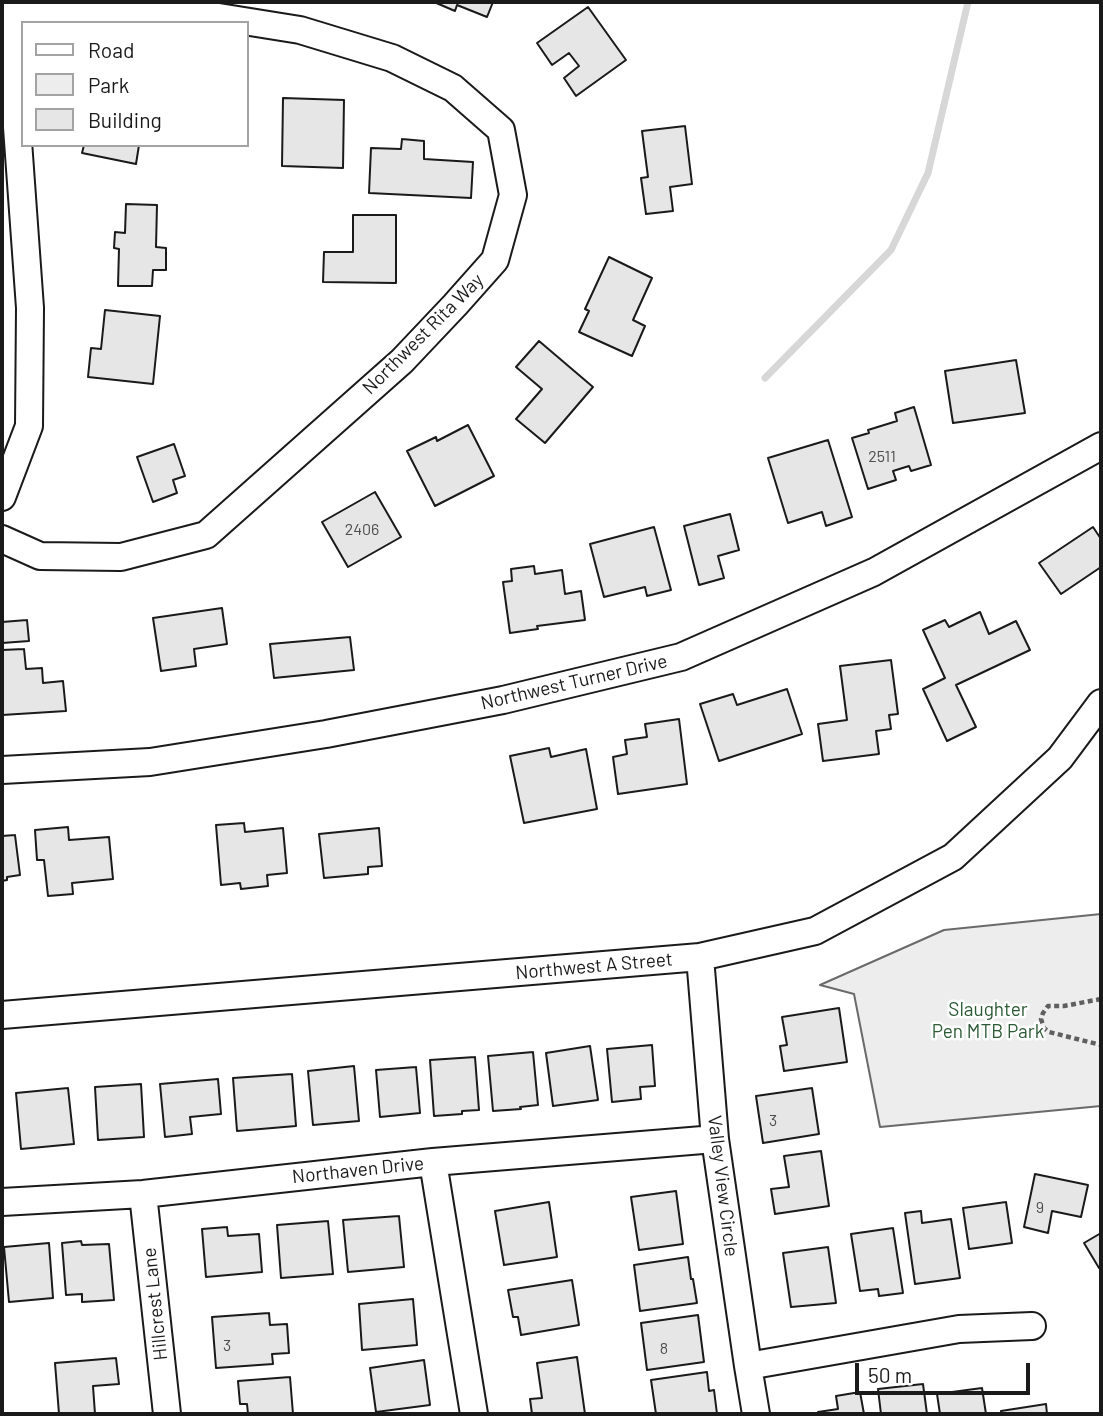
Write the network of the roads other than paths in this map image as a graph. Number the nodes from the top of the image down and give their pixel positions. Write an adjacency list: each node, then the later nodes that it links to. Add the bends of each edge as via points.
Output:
1 (8, 9): 2 (street, Northwest Rita Way, via 200,14); 5 (street, via 30,308 29,426)
2 (244, 21)
3 (248, 22): 6 (street, Northwest Rita Way, via 300,30 392,58 453,88 501,130 513,195 495,260 402,360 206,535 121,557 40,556)
4 (1101, 446): 8 (street, Northwest Turner Drive, via 874,572 681,657 503,700 326,734 150,762)
5 (2, 497)
6 (2, 539)
7 (1101, 703): 9 (street, Northwest A Street, via 1060,758 953,857 815,931)
8 (2, 770)
9 (700, 957): 10 (street, Northwest A Street); 11 (street, Valley View Circle)
10 (2, 1015)
11 (715, 1139): 12 (street, Northaven Drive); 16 (street, Valley View Circle)
12 (433, 1162): 13 (street, Northaven Drive); 18 (street)
13 (143, 1194): 14 (street, Northaven Drive); 17 (street, Hillcrest Lane)
14 (2, 1202)
15 (1032, 1326): 16 (street, via 959,1329)
16 (748, 1366): 19 (street, Valley View Circle)
17 (167, 1414)
18 (474, 1414)
19 (756, 1414)

